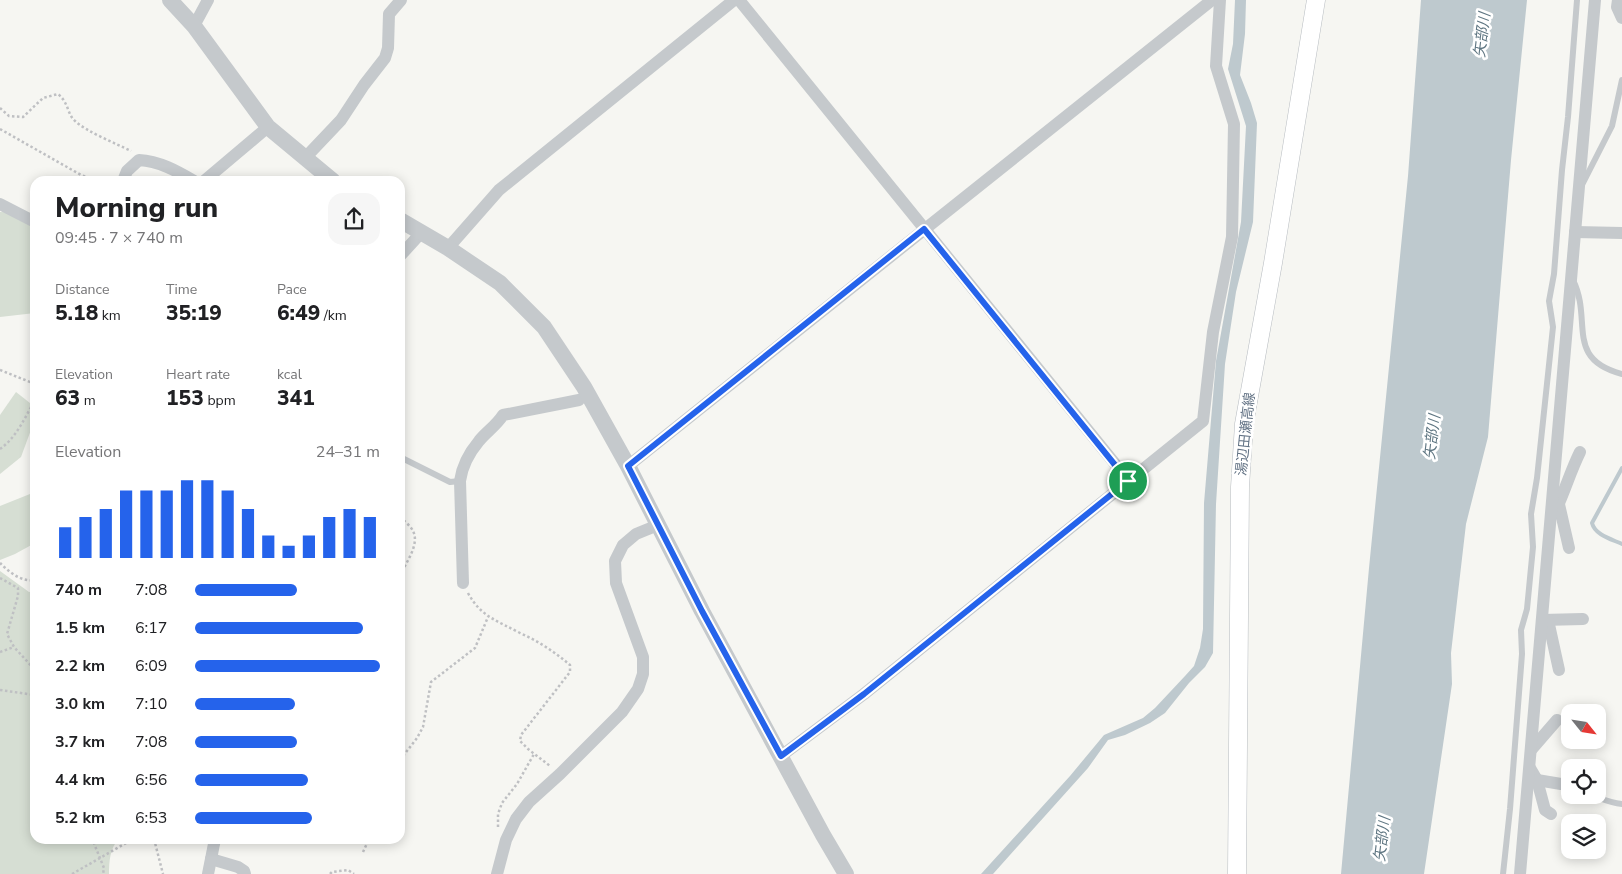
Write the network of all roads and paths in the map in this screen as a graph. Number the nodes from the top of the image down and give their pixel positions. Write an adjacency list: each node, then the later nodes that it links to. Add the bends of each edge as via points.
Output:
1 (170, 0): 13 (street)
2 (208, 0): 13 (street)
3 (401, 0): 18 (street, via 390,14 385,58 341,120)
4 (734, 0): 33 (street, via 499,190)
5 (739, 0): 29 (street)
6 (1212, 0): 29 (street)
7 (1220, 0): 46 (street, via 1216,66 1234,124 1232,237 1213,332 1203,420)
8 (1316, 0): 97 (main road, 湯辺田瀬高線, via 1244,424 1240,487)
9 (1577, 0): 98 (lane, via 1549,301 1553,326 1531,514 1533,546 1527,608 1521,630 1522,654)
10 (1595, 0): 25 (street)
11 (1618, 0): 12 (street, via 1617,8)
12 (1622, 18)
13 (194, 26): 16 (street)
14 (1622, 80): 25 (lane, via 1612,126)
15 (0, 108): 19 (path, via 9,116 23,117 43,98 58,94 65,100 74,120 132,151)
16 (268, 127): 18 (street); 23 (street)
17 (0, 129): 20 (path)
18 (305, 158): 24 (street)
19 (139, 160): 21 (street); 22 (street, via 166,166)
20 (84, 176)
21 (126, 176)
22 (185, 176)
23 (210, 176)
24 (328, 176)
25 (1579, 189): 30 (street)
26 (0, 204): 27 (street)
27 (30, 219)
28 (405, 223): 31 (street)
29 (924, 229): 44 (street); 46 (street)
30 (1575, 232): 32 (street); 35 (street)
31 (421, 233): 33 (street); 34 (street)
32 (1622, 233)
33 (448, 248): 44 (street, via 500,283 544,327 584,387)
34 (405, 251)
35 (1572, 276): 37 (lane, via 1578,289 1588,354 1598,364); 47 (street)
36 (0, 370): 38 (path)
37 (1622, 374)
38 (30, 382)
39 (579, 400): 45 (street, via 503,415 473,449 462,466)
40 (30, 409): 41 (path, via 17,432)
41 (0, 449)
42 (1580, 452): 48 (street)
43 (405, 460): 45 (lane, via 450,482)
44 (628, 466): 51 (street)
45 (460, 481): 57 (street)
46 (1128, 481): 71 (street, via 864,694)
47 (1553, 490): 48 (street); 49 (street)
48 (1560, 503): 49 (street); 52 (street)
49 (1551, 519): 60 (street)
50 (405, 521): 54 (path, via 416,538)
51 (658, 525): 71 (street); 73 (street, via 636,534 623,546 615,561 616,583 643,657 643,674 638,689 622,712)
52 (1569, 548)
53 (0, 563): 56 (path, via 11,573)
54 (405, 565)
55 (0, 578): 61 (path, via 18,588 7,634)
56 (30, 581)
57 (463, 583): 58 (path, via 468,596)
58 (488, 617): 69 (path, via 475,648 431,682 422,727); 70 (path, via 557,653 570,665 570,672 521,735 520,741)
59 (1583, 619): 60 (street)
60 (1545, 620): 64 (street); 68 (street)
61 (14, 647): 62 (path); 63 (path)
62 (0, 652)
63 (30, 665)
64 (1559, 670)
65 (0, 690): 66 (path)
66 (30, 694)
67 (1557, 720): 68 (street)
68 (1531, 750): 72 (street)
69 (405, 754)
70 (534, 754): 73 (path); 79 (path, via 498,814 498,826)
71 (781, 756): 96 (street)
72 (1529, 768): 74 (street); 99 (street)
73 (560, 774): 79 (street, via 529,802)
74 (1537, 780): 75 (street); 78 (street, via 1545,810)
75 (1561, 784)
76 (1606, 801): 77 (lane)
77 (1622, 804)
78 (1551, 814)
79 (506, 840): 95 (street)
80 (94, 844): 86 (path)
81 (124, 844): 86 (path)
82 (155, 844): 90 (path)
83 (214, 844): 87 (street)
84 (367, 844): 85 (path)
85 (363, 852)
86 (100, 858): 88 (path); 89 (path)
87 (211, 859): 91 (street); 92 (street, via 238,867)
88 (72, 874)
89 (104, 874)
90 (163, 874)
91 (208, 874)
92 (245, 874)
93 (330, 874): 94 (path, via 348,870)
94 (354, 874)
95 (497, 874)
96 (846, 874)
97 (1237, 874)
98 (1503, 874)
99 (1520, 874)

